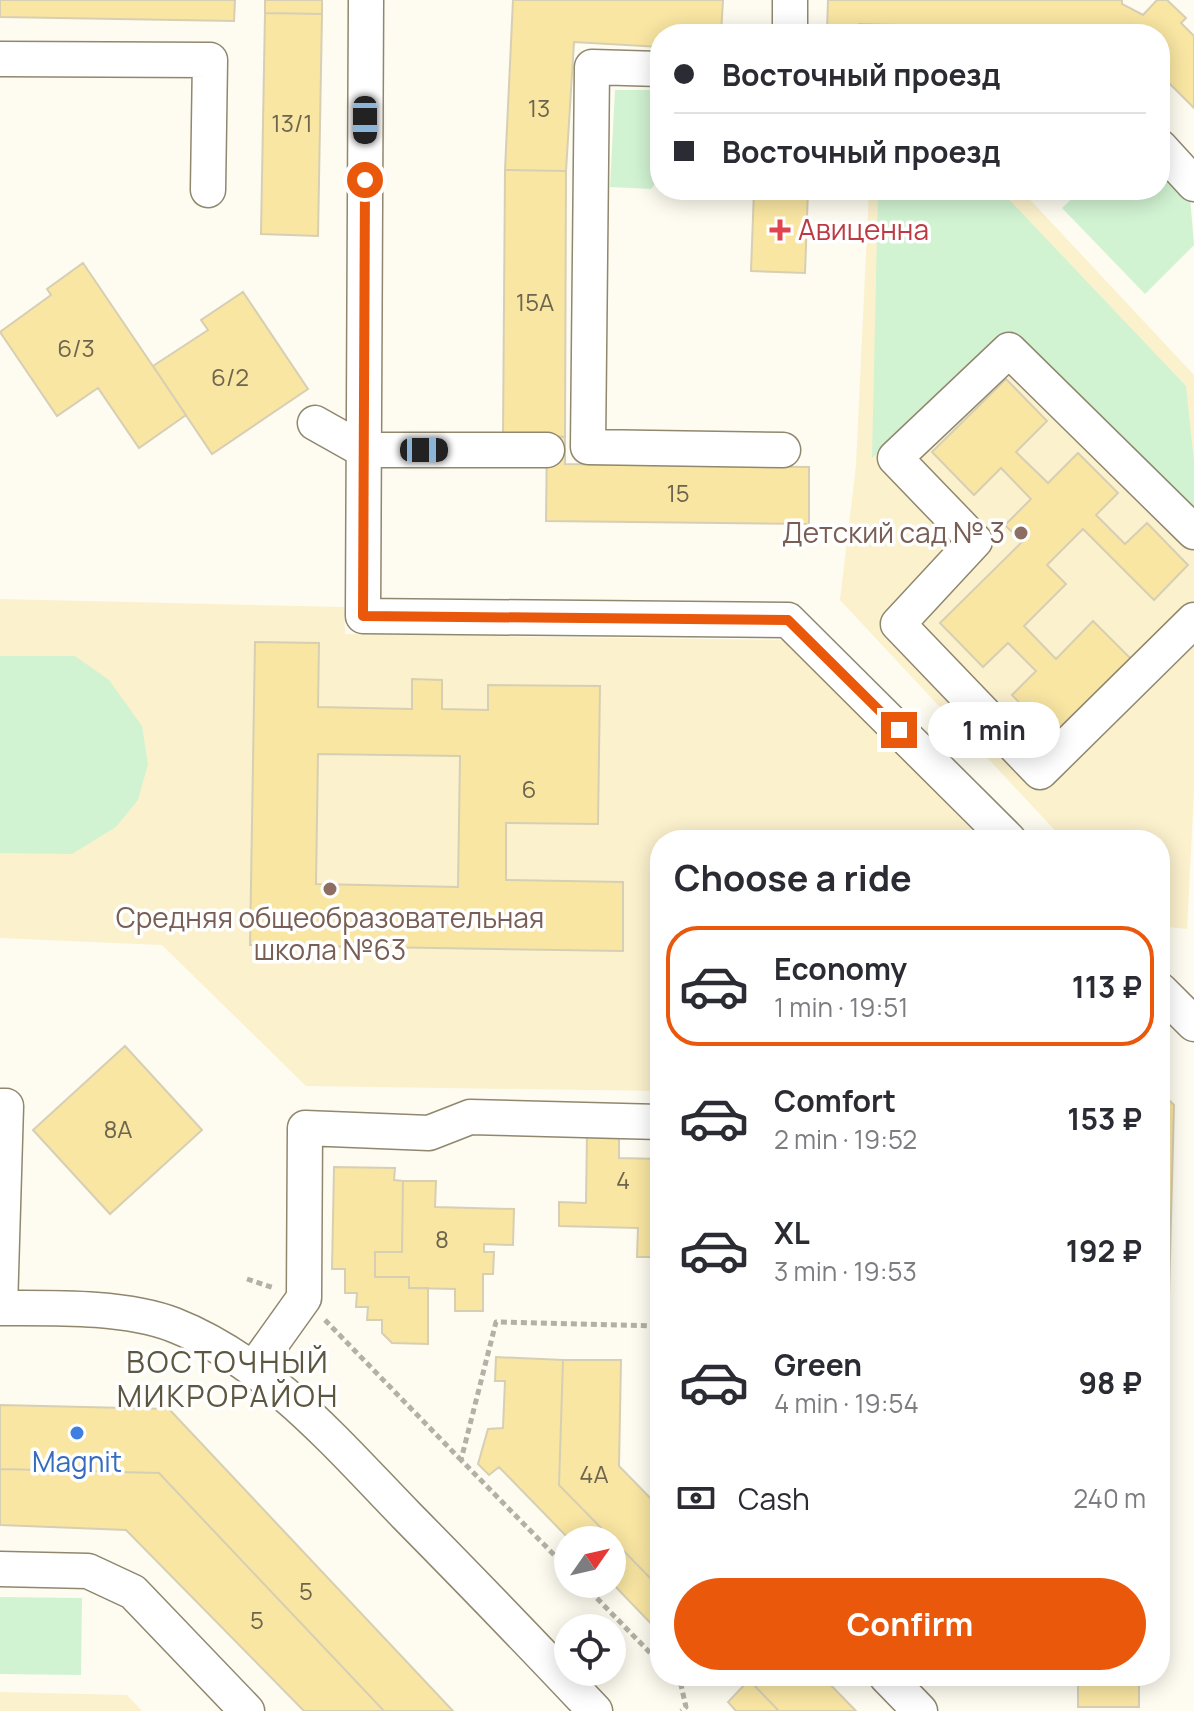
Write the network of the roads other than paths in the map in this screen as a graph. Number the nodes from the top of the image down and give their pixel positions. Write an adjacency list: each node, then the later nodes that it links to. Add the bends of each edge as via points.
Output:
1 (366, 0): 11 (street)
2 (790, 0): 3 (street)
3 (790, 24)
4 (0, 59): 8 (street, via 210,60)
5 (650, 69): 10 (street, via 592,67)
6 (1170, 158): 7 (street)
7 (1194, 184)
8 (208, 190)
9 (315, 423): 11 (street)
10 (567, 449): 11 (street); 12 (street)
11 (363, 450): 15 (street, via 363,616 788,620)
12 (783, 450)
13 (1194, 532): 14 (street, via 1009,350 895,458 975,541 898,624 1040,772)
14 (1194, 620)
15 (999, 830)
16 (1170, 1000): 17 (street)
17 (1194, 1024)
18 (0, 1106): 20 (street, via 6,1106)
19 (650, 1122): 21 (street, via 470,1117 429,1133 305,1128 304,1298)
20 (0, 1308): 21 (street, via 73,1309 172,1324)
21 (254, 1368): 25 (street, via 341,1448)
22 (0, 1569): 24 (street, via 88,1571 133,1592)
23 (896, 1686): 26 (street)
24 (247, 1711)
25 (595, 1711)
26 (920, 1711)

